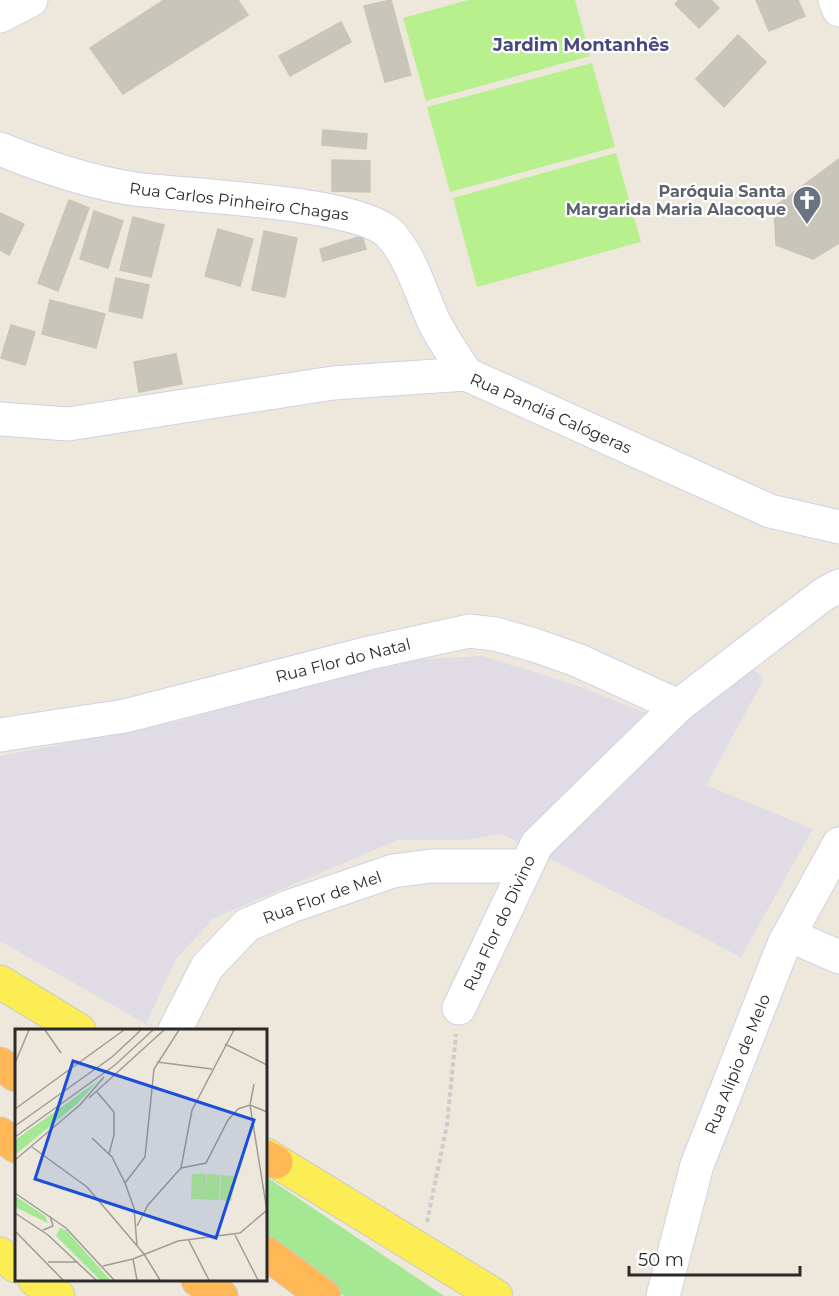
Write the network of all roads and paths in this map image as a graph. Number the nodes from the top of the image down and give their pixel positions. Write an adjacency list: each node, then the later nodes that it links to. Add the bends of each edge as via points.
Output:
1 (31, 0): 4 (street)
2 (835, 0): 3 (street)
3 (839, 10)
4 (0, 16)
5 (0, 149): 6 (street, Rua Carlos Pinheiro Chagas, via 59,172 133,189 272,203 356,216 379,224 404,255 436,326)
6 (466, 374): 7 (street, Rua Pandiá Calógeras, via 333,383 68,424); 8 (street, Rua Pandiá Calógeras, via 771,511)
7 (0, 419)
8 (839, 527)
9 (839, 586): 10 (street, Rua Flor do Divino)
10 (678, 706): 11 (street, Rua Flor do Natal, via 577,660 495,633 469,631 125,716); 13 (street, Rua Flor do Divino, via 537,844)
11 (0, 735)
12 (839, 844): 14 (street, Rua Alípio de Melo)
13 (525, 866): 17 (street, Rua Flor do Divino); 19 (street, Rua Flor de Mel, via 431,866 393,871 291,906 247,926 207,967)
14 (789, 935): 15 (street); 37 (street, Rua Alípio de Melo, via 697,1165)
15 (839, 957)
16 (0, 982): 18 (main road)
17 (459, 1008): 27 (path, Rua Flor do Divino, via 447,1125)
18 (77, 1029)
19 (176, 1029)
20 (0, 1046): 21 (highway)
21 (15, 1053)
22 (0, 1064): 23 (highway)
23 (15, 1074)
24 (0, 1134): 25 (highway)
25 (15, 1145)
26 (269, 1158): 27 (main road)
27 (421, 1252): 36 (main road)
28 (0, 1254): 30 (main road)
29 (267, 1254): 35 (highway)
30 (15, 1265)
31 (36, 1281): 33 (main road)
32 (199, 1281): 34 (highway)
33 (58, 1296)
34 (221, 1296)
35 (324, 1296)
36 (496, 1296)
37 (663, 1296)

